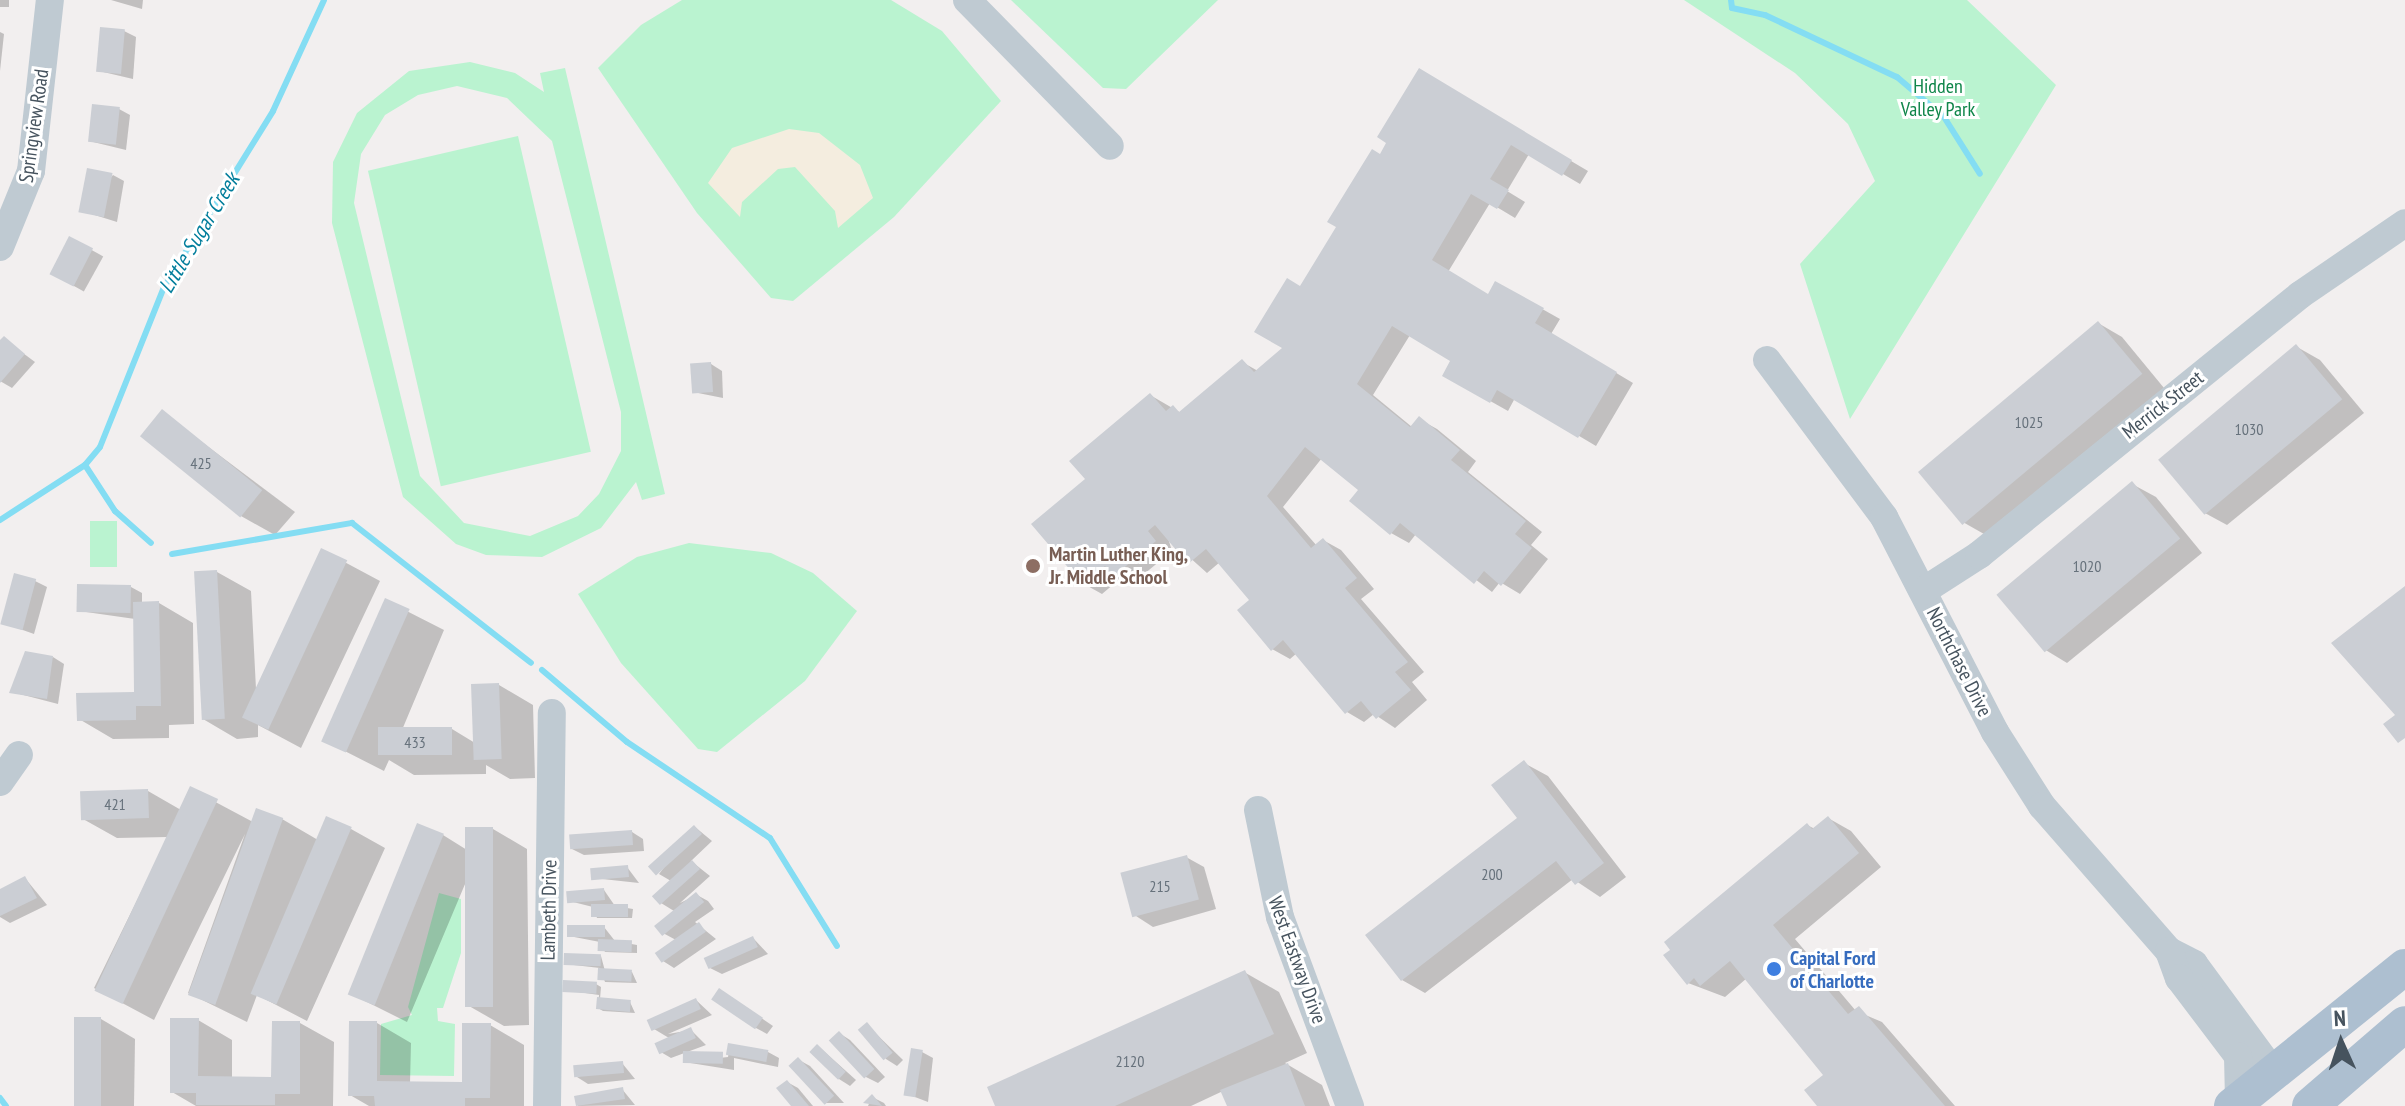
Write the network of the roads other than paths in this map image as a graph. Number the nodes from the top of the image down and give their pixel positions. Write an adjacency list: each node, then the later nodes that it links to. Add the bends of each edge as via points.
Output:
1 (50, 0): 5 (street, Springview Road, via 31,171)
2 (967, 0): 3 (street)
3 (1110, 146)
4 (2405, 223): 7 (street, Merrick Street, via 2300,295 1979,555)
5 (0, 247)
6 (1767, 360): 7 (street, Northchase Drive, via 1884,517)
7 (1923, 591): 12 (street, Northchase Drive, via 1995,732 2042,806)
8 (552, 713): 16 (street, Lambeth Drive)
9 (19, 755): 10 (street)
10 (0, 782)
11 (1258, 810): 17 (street, West Eastway Drive, via 1280,917)
12 (2169, 951): 15 (street, Northchase Drive, via 2179,978 2238,1056); 15 (street, Northchase Drive, via 2194,964)
13 (2405, 967): 15 (main road)
14 (2405, 1024): 18 (main road)
15 (2253, 1096)
16 (547, 1106)
17 (1350, 1106)
18 (2310, 1106)

